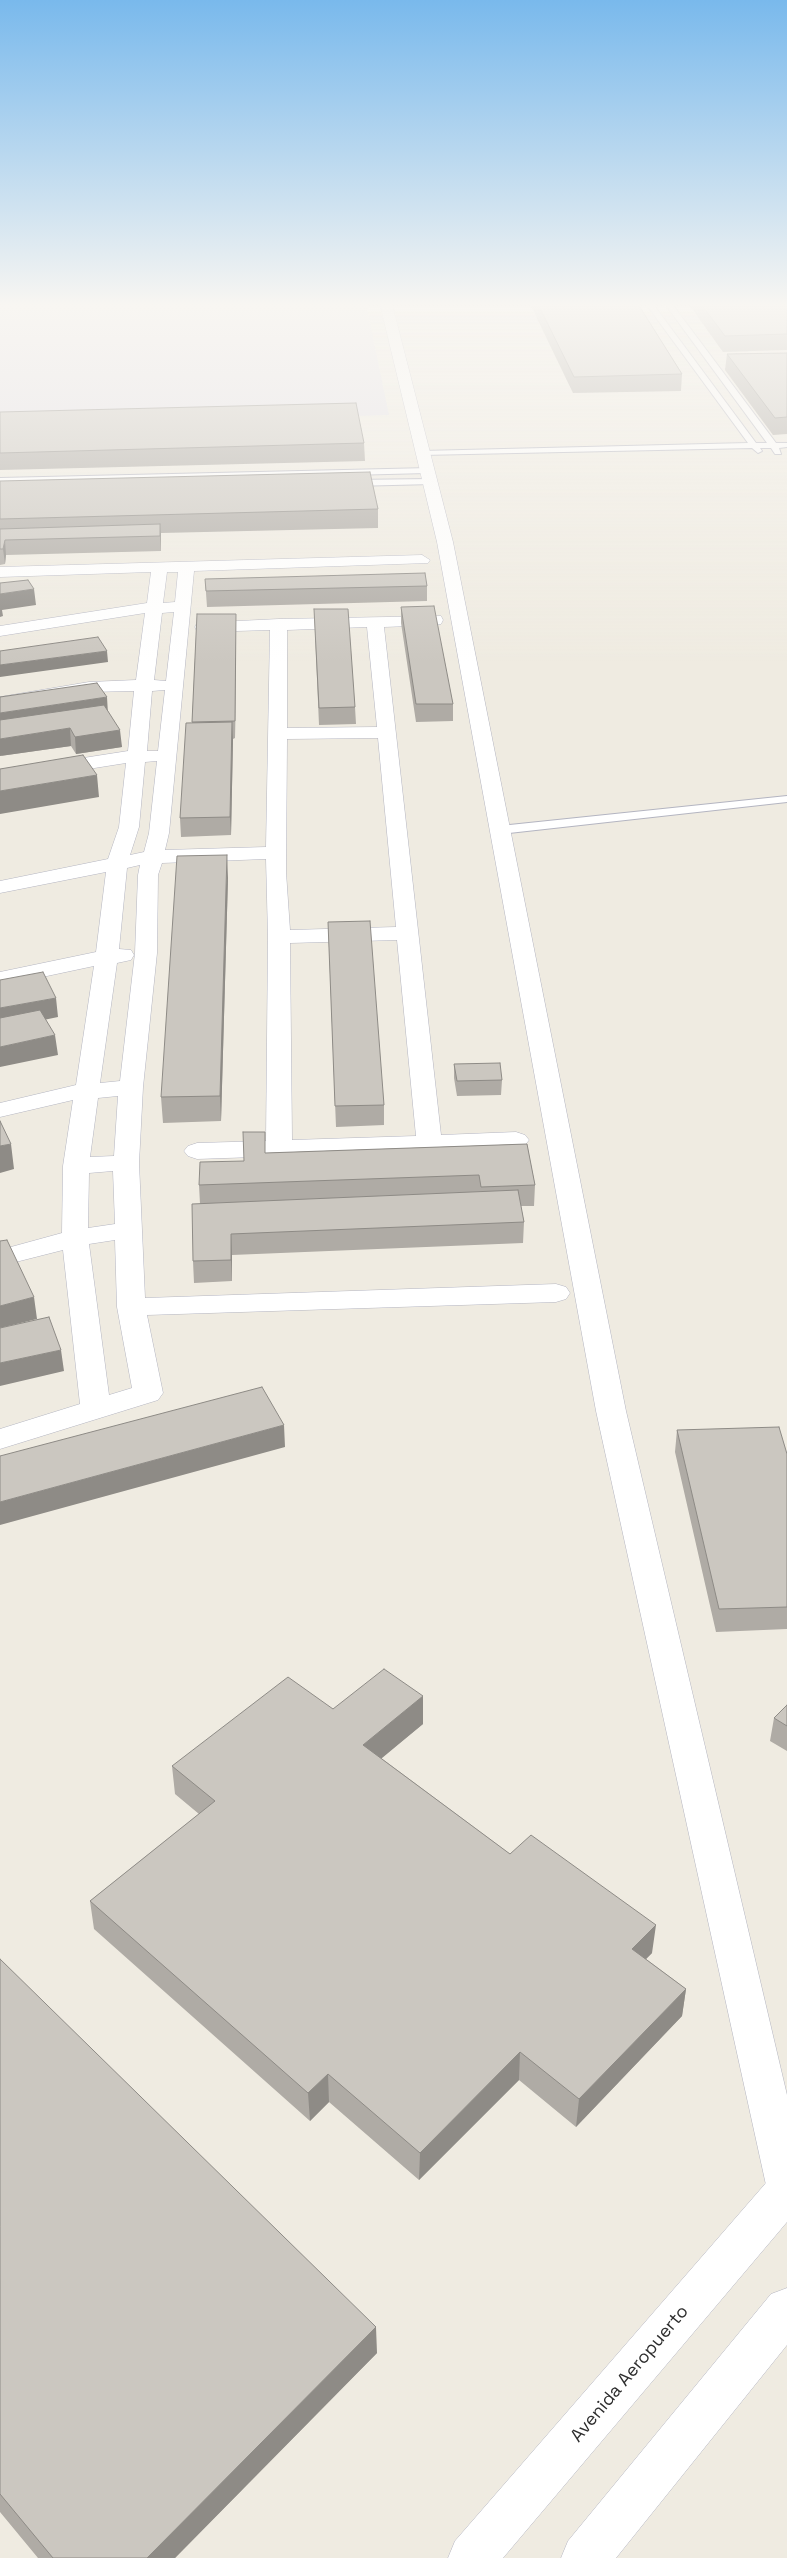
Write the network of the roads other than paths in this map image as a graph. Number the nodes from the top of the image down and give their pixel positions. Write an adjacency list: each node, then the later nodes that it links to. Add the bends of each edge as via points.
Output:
1 (415, 423): 7 (street)
2 (738, 423): 5 (lane)
3 (760, 423): 6 (lane)
4 (787, 445): 6 (lane)
5 (757, 449): 6 (lane); 7 (lane, via 539,454)
6 (780, 450)
7 (426, 466): 8 (lane); 13 (lane); 36 (street, via 445,542)
8 (310, 473): 9 (lane); 12 (lane)
9 (203, 475): 10 (lane); 14 (lane)
10 (96, 478): 11 (lane); 15 (lane)
11 (0, 481)
12 (313, 484)
13 (340, 484)
14 (204, 487)
15 (96, 489)
16 (422, 560): 17 (street)
17 (187, 566): 18 (street); 20 (street)
18 (160, 567): 19 (street); 21 (street)
19 (0, 572)
20 (183, 606): 21 (street); 27 (street)
21 (155, 607): 26 (street); 28 (street)
22 (435, 620): 23 (street)
23 (375, 622): 24 (street); 30 (street)
24 (279, 624): 25 (street); 31 (street)
25 (203, 626)
26 (0, 631)
27 (175, 684): 28 (street); 32 (street)
28 (144, 685): 29 (street, via 89,687); 33 (street)
29 (0, 702)
30 (387, 732): 31 (street); 42 (street)
31 (277, 734): 37 (street)
32 (168, 755): 33 (street); 38 (street, via 158,833)
33 (137, 756): 34 (street); 39 (street, via 129,827)
34 (0, 777)
35 (787, 799): 36 (lane)
36 (500, 830): 63 (street, via 611,1411)
37 (276, 862): 38 (street); 43 (street)
38 (150, 866): 39 (street); 44 (street)
39 (117, 870): 40 (street); 41 (street); 45 (street)
40 (0, 888)
41 (0, 904)
42 (409, 933): 43 (street); 51 (street)
43 (279, 937): 52 (street)
44 (146, 953): 45 (street); 47 (street)
45 (107, 956): 46 (street); 48 (street)
46 (0, 979)
47 (131, 1087): 48 (street); 54 (street)
48 (87, 1090): 49 (street); 55 (street)
49 (0, 1110)
50 (516, 1140): 51 (street)
51 (429, 1143): 52 (street)
52 (279, 1148): 53 (street)
53 (197, 1151)
54 (126, 1163): 55 (street); 56 (street)
55 (76, 1166): 57 (street)
56 (127, 1230): 57 (street); 60 (street)
57 (75, 1238): 58 (street); 61 (street)
58 (0, 1258)
59 (556, 1293): 60 (street)
60 (131, 1307): 61 (street, via 148,1392)
61 (96, 1410): 62 (street)
62 (0, 1439)
63 (787, 2185)
64 (787, 2190): 66 (street, Avenida Aeropuerto)
65 (787, 2310): 67 (street)
66 (472, 2558)
67 (585, 2558)

